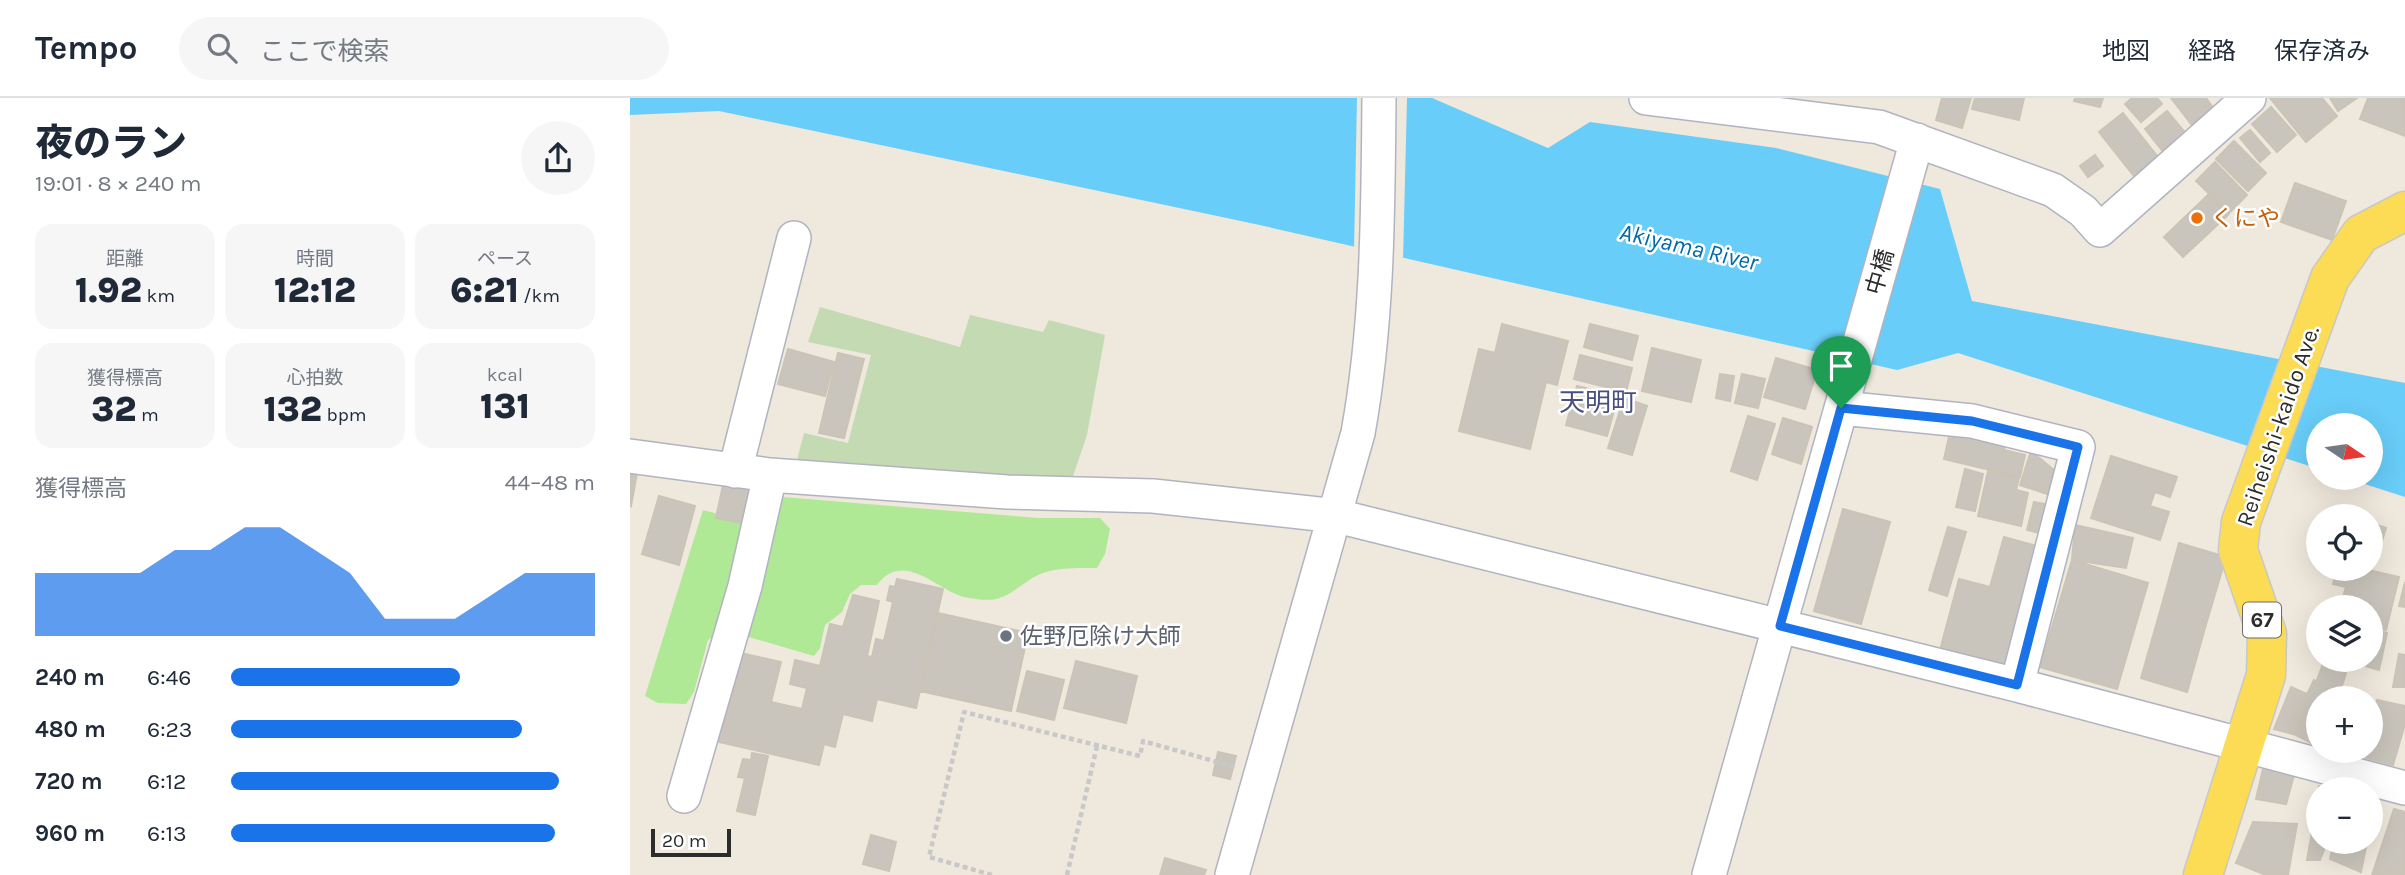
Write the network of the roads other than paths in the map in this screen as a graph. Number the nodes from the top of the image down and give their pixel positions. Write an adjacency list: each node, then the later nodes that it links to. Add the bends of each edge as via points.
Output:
1 (1380, 98): 11 (street, via 1378,272 1370,369)
2 (1646, 98): 4 (street, via 1879,127)
3 (2249, 98): 4 (street, via 2100,230 2053,190)
4 (1914, 150): 7 (street, 中橋)
5 (2405, 211): 14 (main road, Reiheishi-kaido Ave. / 67, via 2361,234 2330,278 2248,498 2238,550 2267,634 2269,653)
6 (794, 237): 9 (street)
7 (1844, 397): 12 (street, 中橋); 13 (street, via 2078,447)
8 (630, 456): 9 (street)
9 (735, 471): 10 (street)
10 (770, 475): 11 (street, via 1007,492 1153,496); 16 (street, via 745,586)
11 (1337, 516): 12 (street); 17 (street)
12 (1780, 626): 13 (street); 18 (street, 中橋)
13 (2017, 685): 14 (street)
14 (2245, 744): 15 (street); 19 (main road, Reiheishi-kaido Ave. / 67)
15 (2405, 788)
16 (684, 796)
17 (1233, 875)
18 (1709, 875)
19 (2203, 875)

